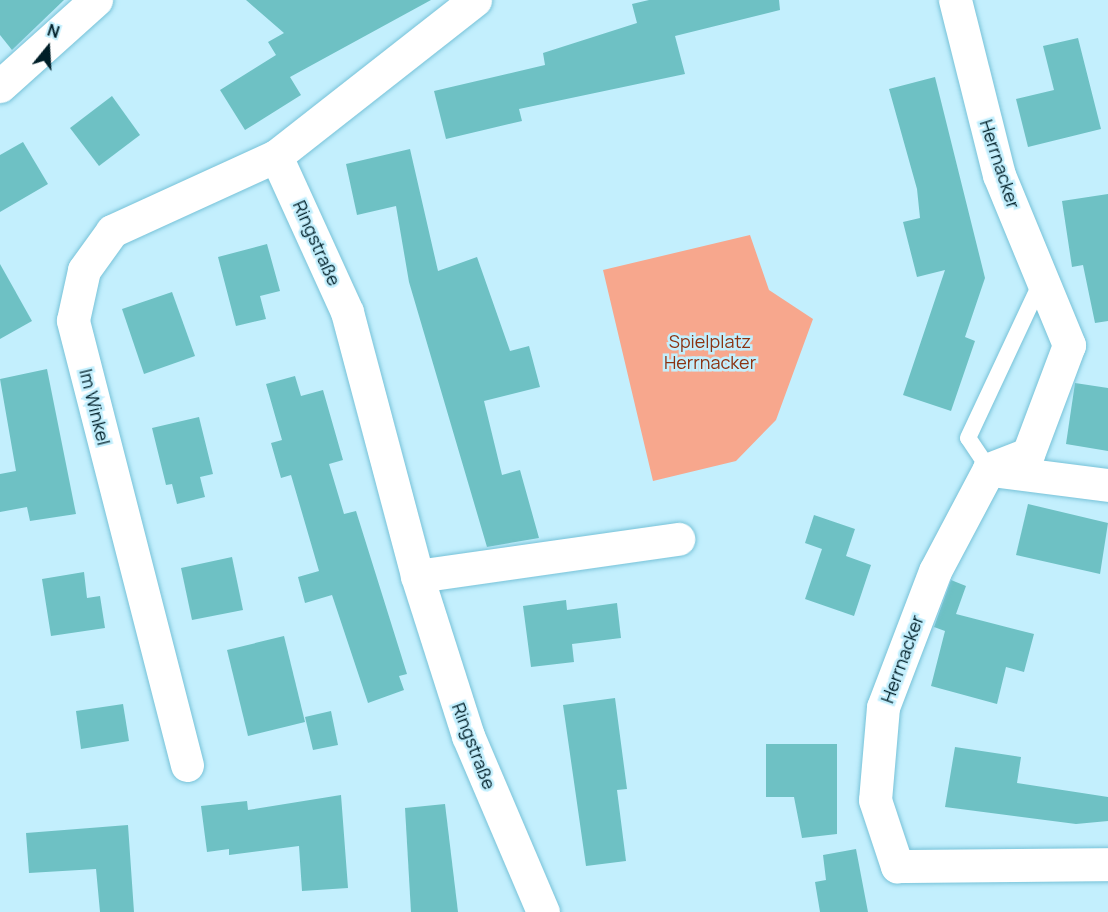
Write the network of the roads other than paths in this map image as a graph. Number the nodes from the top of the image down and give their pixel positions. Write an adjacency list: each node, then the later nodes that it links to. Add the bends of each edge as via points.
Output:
1 (96, 0): 4 (street)
2 (475, 0): 5 (street)
3 (955, 0): 6 (street, Herrnacker, via 999,175)
4 (0, 86)
5 (276, 156): 10 (street, Ringstraße, via 347,312); 11 (street, Im Winkel, via 112,231 84,270 73,320)
6 (1043, 278): 7 (lane, via 968,438); 7 (street, Herrnacker, via 1069,345 1028,453)
7 (989, 469): 8 (street); 12 (street, Herrnacker, via 935,572 883,707 875,800 897,866)
8 (1108, 485)
9 (678, 539): 10 (street)
10 (417, 576): 13 (street, Ringstraße, via 468,736)
11 (187, 765)
12 (1108, 864)
13 (543, 912)

